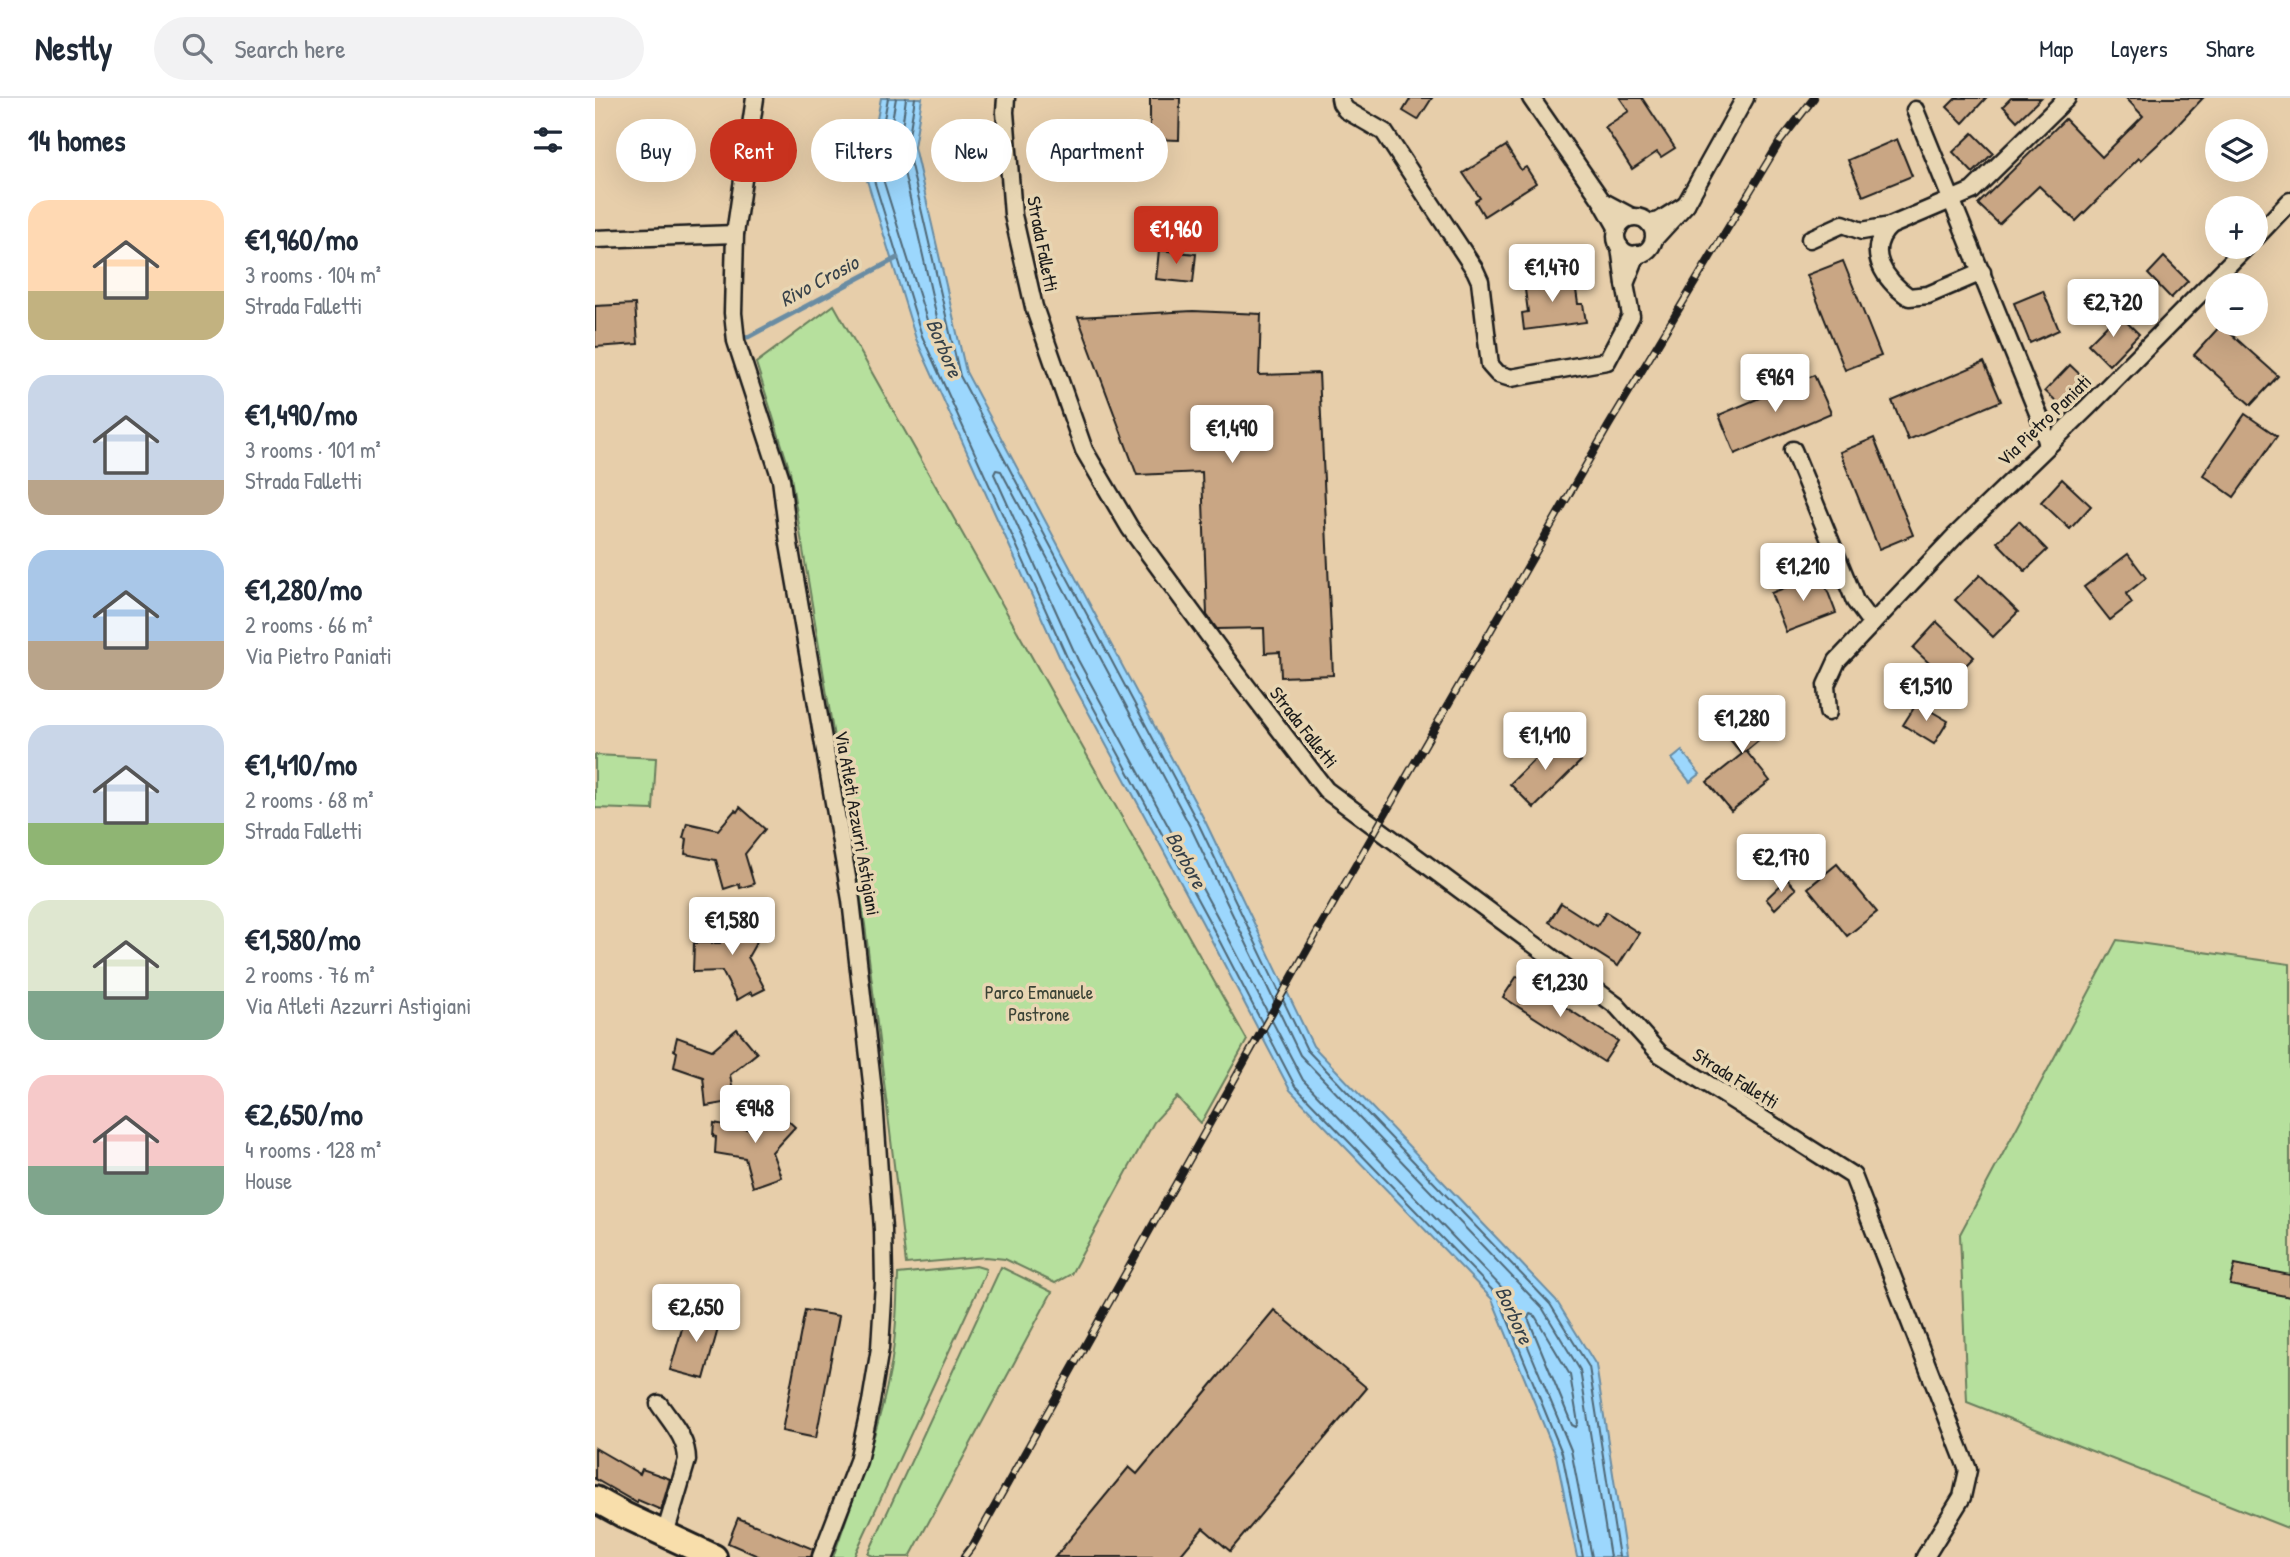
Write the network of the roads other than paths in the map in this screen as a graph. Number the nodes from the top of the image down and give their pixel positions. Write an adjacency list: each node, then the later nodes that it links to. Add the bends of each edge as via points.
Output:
1 (755, 98): 17 (street, Via Atleti Azzurri Astigiani)
2 (1006, 98): 35 (street, Strada Falletti, via 1016,232 1034,307 1084,450 1130,528 1326,790 1617,1006 1660,1054 1853,1177 1968,1470 1962,1497)
3 (1340, 98): 25 (street, via 1346,110 1384,132 1475,270 1490,365 1498,374 1511,378 1607,361 1631,316)
4 (1531, 98): 9 (street)
5 (1745, 98): 11 (street)
6 (2067, 98): 8 (street, via 1972,191)
7 (1915, 110): 8 (street)
8 (1953, 199): 15 (street); 24 (street)
9 (1602, 201): 12 (street); 16 (street)
10 (2290, 201): 14 (street)
11 (1686, 204): 13 (street); 19 (street)
12 (1632, 217): 13 (street); 16 (street)
13 (1649, 223): 19 (street)
14 (2268, 224)
15 (1890, 226): 20 (street, via 1862,231 1843,224); 24 (street, via 1879,245 1880,267 1892,285 1909,297 1928,295)
16 (1618, 229): 21 (street)
17 (735, 234): 18 (street); 34 (street, Via Atleti Azzurri Astigiani, via 736,341 781,480 851,900 874,1100 882,1223 884,1283 871,1402 858,1461)
18 (595, 239)
19 (1654, 239): 22 (street, via 1648,250)
20 (1810, 239)
21 (1621, 247): 22 (street); 25 (street)
22 (1637, 254): 25 (street)
23 (2234, 259): 26 (street, Via Pietro Paniati)
24 (1982, 272): 26 (street)
25 (1625, 284)
26 (2048, 445): 28 (street, Via Pietro Paniati)
27 (1793, 450): 28 (street, via 1855,601)
28 (1872, 624): 29 (street, Via Pietro Paniati, via 1837,661 1826,685)
29 (1828, 712)
30 (659, 1404): 32 (street, via 687,1452)
31 (595, 1499): 32 (main road)
32 (666, 1535): 33 (main road)
33 (713, 1557)
34 (821, 1557)
35 (1924, 1557)

